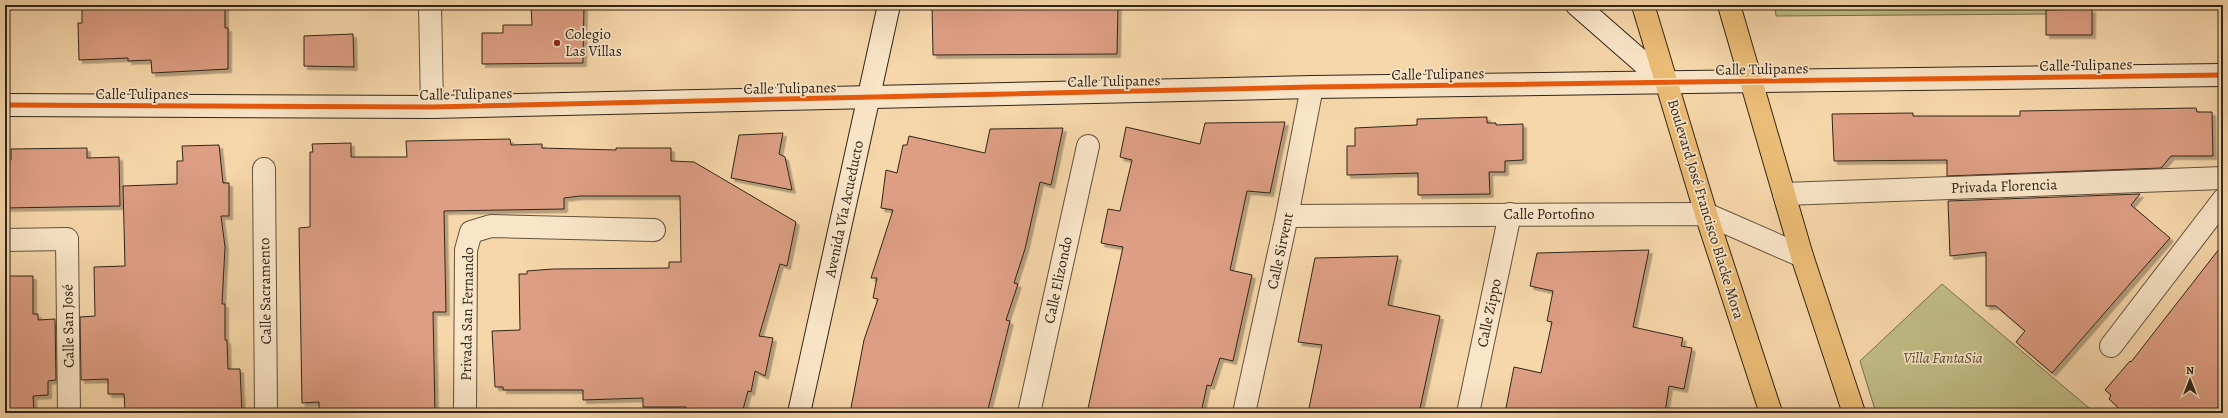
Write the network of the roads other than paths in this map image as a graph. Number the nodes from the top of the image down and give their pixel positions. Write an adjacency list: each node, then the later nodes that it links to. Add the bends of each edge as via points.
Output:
1 (430, 5): 12 (street)
2 (889, 5): 10 (street, Avenida Vía Acueducto)
3 (1577, 5): 8 (street)
4 (1643, 5): 8 (main road, Boulevard José Francisco Blacke Mora)
5 (1729, 5): 7 (main road)
6 (2223, 75): 7 (street, Calle Tulipanes)
7 (1750, 81): 8 (street, Calle Tulipanes); 16 (main road)
8 (1666, 83): 9 (street, Calle Tulipanes); 19 (main road, Boulevard José Francisco Blacke Mora)
9 (1312, 88): 10 (street, Calle Tulipanes); 20 (street, Calle Sirvent)
10 (869, 99): 12 (street, Calle Tulipanes); 28 (street, Avenida Vía Acueducto)
11 (5, 105): 12 (street, Calle Tulipanes)
12 (432, 107)
13 (1088, 146): 29 (street, Calle Elizondo)
14 (264, 169): 26 (street, Calle Sacramento)
15 (2223, 178): 16 (street, Privada Florencia)
16 (1784, 194): 23 (main road)
17 (2223, 200): 24 (street)
18 (1510, 214): 19 (street, Calle Portofino); 20 (street, Calle Portofino); 31 (street, Calle Zippo)
19 (1706, 214): 23 (street, Calle Portofino); 32 (main road, Boulevard José Francisco Blacke Mora)
20 (1287, 216): 30 (street, Calle Sirvent)
21 (654, 230): 27 (street, Privada San Fernando, via 491,226 471,232 466,250)
22 (5, 240): 25 (street, Calle San José, via 67,239)
23 (1802, 256): 33 (main road)
24 (2110, 346)
25 (69, 413)
26 (266, 413)
27 (465, 413)
28 (799, 413)
29 (1029, 413)
30 (1244, 413)
31 (1468, 413)
32 (1770, 413)
33 (1854, 413)

